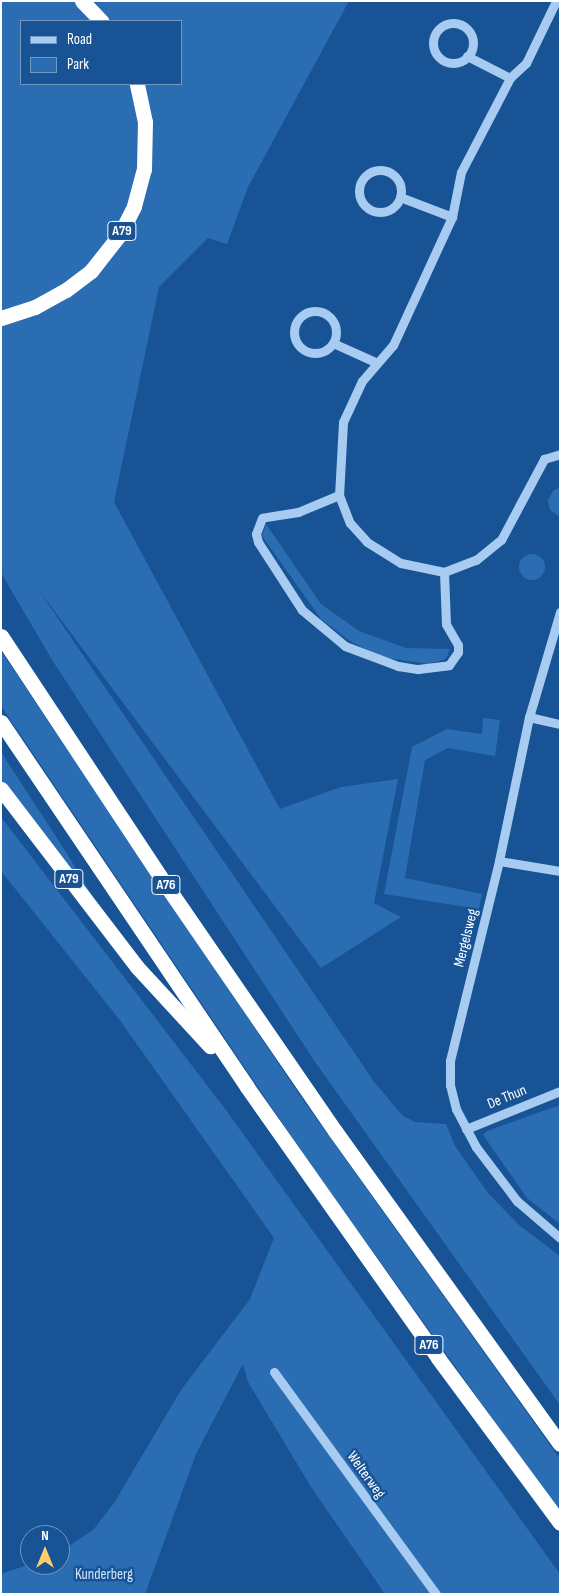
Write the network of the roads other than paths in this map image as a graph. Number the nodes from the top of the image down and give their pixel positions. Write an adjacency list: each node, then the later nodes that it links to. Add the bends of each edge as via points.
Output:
1 (82, 1): 3 (highway)
2 (556, 1): 5 (street, via 526,63)
3 (101, 20)
4 (467, 56): 4 (street, via 448,62 436,54 433,41 438,29 451,23 469,31 472,44); 5 (street)
5 (510, 78): 8 (street, via 461,172)
6 (137, 85): 9 (highway, A79, via 145,122 144,169 134,206 120,234 91,271 73,286 51,300)
7 (400, 198): 7 (street, via 391,208 378,211 366,206 359,187 366,175 385,170 396,178); 8 (street)
8 (452, 217): 11 (street, via 393,344)
9 (1, 318)
10 (333, 343): 10 (street, via 336,330 330,317 311,311 299,317 294,337 302,348 322,352); 11 (street)
11 (375, 362): 13 (street, via 362,381 343,422)
12 (560, 454): 14 (street, via 544,459 501,540 476,560)
13 (339, 495): 14 (street, via 350,523 367,542 400,563); 14 (street, via 298,512 262,518 256,534 302,610 345,646 398,666 426,669 449,665 458,652 458,644 446,624)
14 (444, 572)
15 (560, 612): 17 (street, Mergelsweg)
16 (1, 636): 28 (highway, A76, via 159,876 335,1131)
17 (529, 717): 19 (street); 21 (street, Mergelsweg)
18 (1, 722): 23 (highway, A76)
19 (560, 724)
20 (1, 789): 23 (highway, A79, via 138,967)
21 (499, 861): 22 (street); 25 (street, Mergelsweg, via 450,1060 450,1085)
22 (560, 871)
23 (247, 1088): 29 (highway, A76, via 438,1358)
24 (560, 1091): 25 (street, De Thun)
25 (466, 1129): 26 (street, Mergelsweg, via 517,1201)
26 (560, 1238)
27 (274, 1372): 30 (street, Welterweg)
28 (560, 1444)
29 (560, 1523)
30 (436, 1594)

